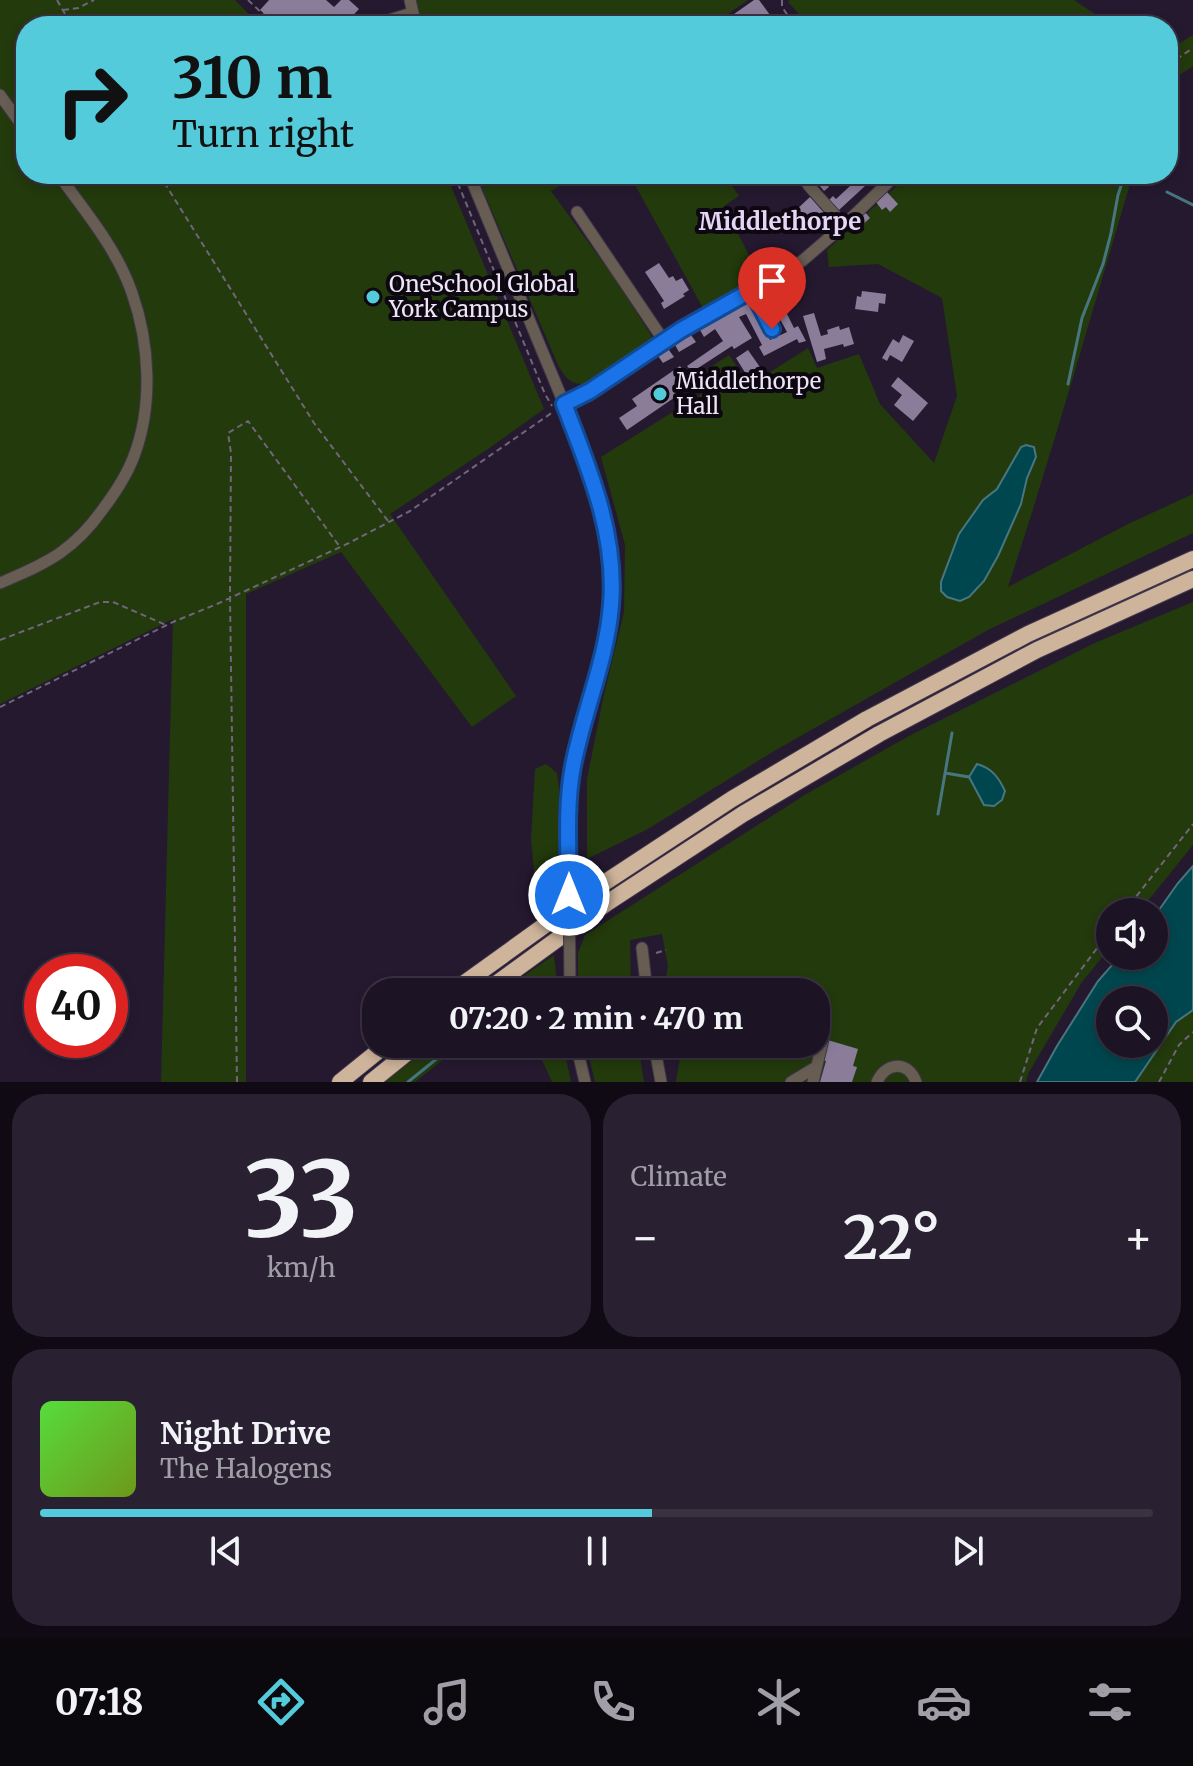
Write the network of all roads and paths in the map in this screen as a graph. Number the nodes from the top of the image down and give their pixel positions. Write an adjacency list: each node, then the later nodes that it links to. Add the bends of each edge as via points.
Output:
1 (57, 0): 5 (path)
2 (94, 0): 5 (path)
3 (248, 0): 7 (path)
4 (411, 6): 8 (street)
5 (63, 10): 6 (path)
6 (66, 16)
7 (265, 16)
8 (390, 16)
9 (0, 95): 10 (street)
10 (16, 117)
11 (65, 184): 27 (street, via 101,233 132,292 147,369 145,417 134,457 91,526 62,552)
12 (165, 184): 23 (path, via 314,423)
13 (458, 184): 23 (path, via 555,411)
14 (473, 184): 22 (street)
15 (808, 184): 18 (street)
16 (887, 184): 18 (street)
17 (577, 212): 21 (street)
18 (844, 225): 19 (street, via 812,254)
19 (752, 290): 20 (street); 21 (street)
20 (772, 329)
21 (664, 341): 22 (street)
22 (564, 404): 38 (street, bridge, via 606,527 611,605 572,770)
23 (389, 522): 24 (path)
24 (340, 547): 28 (path); 28 (path, via 248,421 228,433)
25 (1193, 559): 36 (highway, via 1028,634 867,719 732,799)
26 (1193, 579): 37 (highway, via 1037,650 866,742 743,814)
27 (0, 583)
28 (230, 598): 29 (path); 47 (path)
29 (167, 625): 30 (path, via 113,602 100,602); 31 (path)
30 (0, 640)
31 (0, 707)
32 (1193, 824): 33 (path)
33 (1135, 898)
34 (642, 948): 39 (street)
35 (1096, 950): 56 (path, via 1037,1028)
36 (471, 978)
37 (504, 978)
38 (570, 978)
39 (645, 978)
40 (1193, 1032): 57 (path, via 1179,1045)
41 (370, 1058): 48 (highway)
42 (401, 1058): 49 (highway)
43 (579, 1058): 50 (street)
44 (656, 1058): 51 (street)
45 (818, 1058): 46 (street)
46 (816, 1067): 52 (street); 53 (street)
47 (237, 1082)
48 (340, 1082)
49 (371, 1082)
50 (585, 1082)
51 (661, 1082)
52 (791, 1082)
53 (813, 1082)
54 (877, 1082): 55 (street, via 888,1067 899,1066)
55 (916, 1082)
56 (1020, 1082)
57 (1159, 1082)

